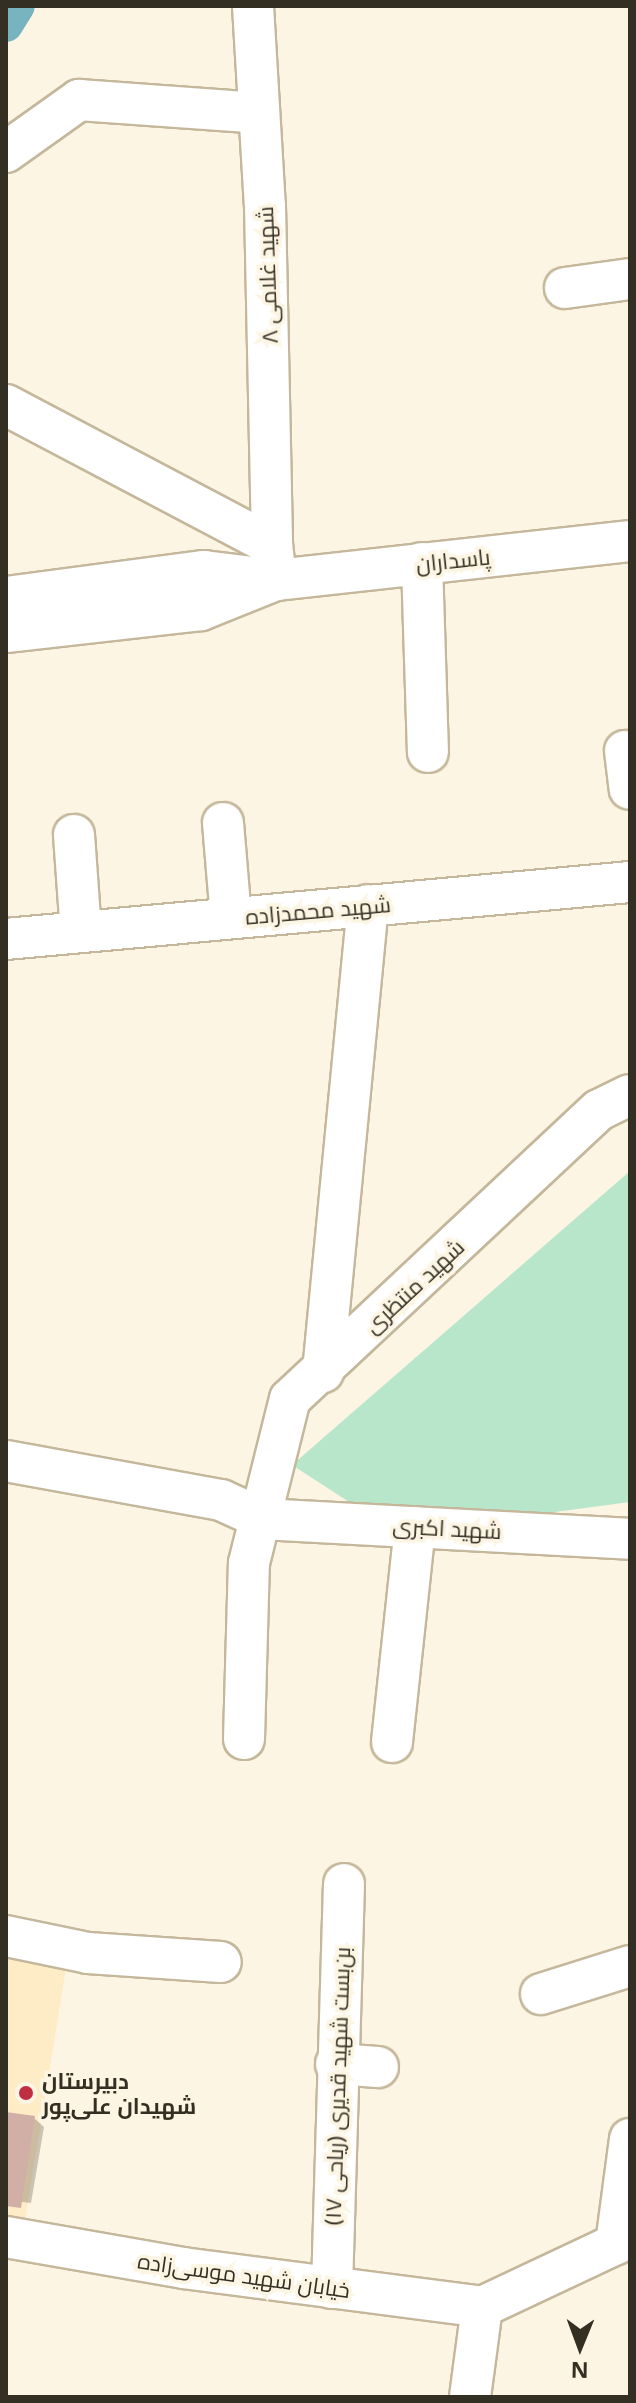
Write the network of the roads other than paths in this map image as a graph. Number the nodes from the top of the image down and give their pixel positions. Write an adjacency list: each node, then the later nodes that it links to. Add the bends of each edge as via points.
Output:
1 (253, 6): 2 (street, ۸ شهید غلامی)
2 (259, 113): 3 (street, via 79,100); 8 (street, ۸ شهید غلامی)
3 (6, 152)
4 (630, 279): 5 (street)
5 (565, 288)
6 (6, 405): 8 (street)
7 (630, 541): 9 (street, پاسداران)
8 (275, 562): 9 (street, پاسداران); 10 (street, پاسداران); 11 (street, پاسداران, via 201,610)
9 (422, 563): 12 (street)
10 (6, 597)
11 (6, 632)
12 (428, 752)
13 (223, 823): 17 (street)
14 (74, 835): 18 (street)
15 (630, 882): 16 (street, شهید محمدزاده)
16 (368, 905): 17 (street, شهید محمدزاده); 21 (street)
17 (231, 918): 18 (street, شهید محمدزاده)
18 (81, 932): 19 (street, شهید محمدزاده)
19 (6, 939)
20 (630, 1095): 21 (street, شهید منتظری, via 599,1110)
21 (323, 1372): 23 (street, شهید منتظری, via 290,1399 270,1468)
22 (6, 1461): 23 (street, via 221,1500)
23 (263, 1519): 24 (street, شهید اکبری); 26 (street, شهید منتظری, via 249,1563)
24 (415, 1527): 25 (street, شهید اکبری); 27 (street)
25 (630, 1539)
26 (244, 1739)
27 (392, 1742)
28 (344, 1884): 33 (street, بن‌بست شهید قدیری (ریاحی ۱۷))
29 (6, 1936): 30 (street, via 88,1953)
30 (221, 1962)
31 (630, 1966): 32 (street)
32 (541, 1994)
33 (336, 2064): 34 (street); 37 (street, بن‌بست شهید قدیری (ریاحی ۱۷))
34 (378, 2067)
35 (630, 2139): 38 (street, via 616,2244)
36 (6, 2237): 37 (street, خیابان شهید موسی‌زاده)
37 (332, 2288): 38 (street, خیابان شهید موسی‌زاده)
38 (482, 2307): 39 (street)
39 (470, 2397)

